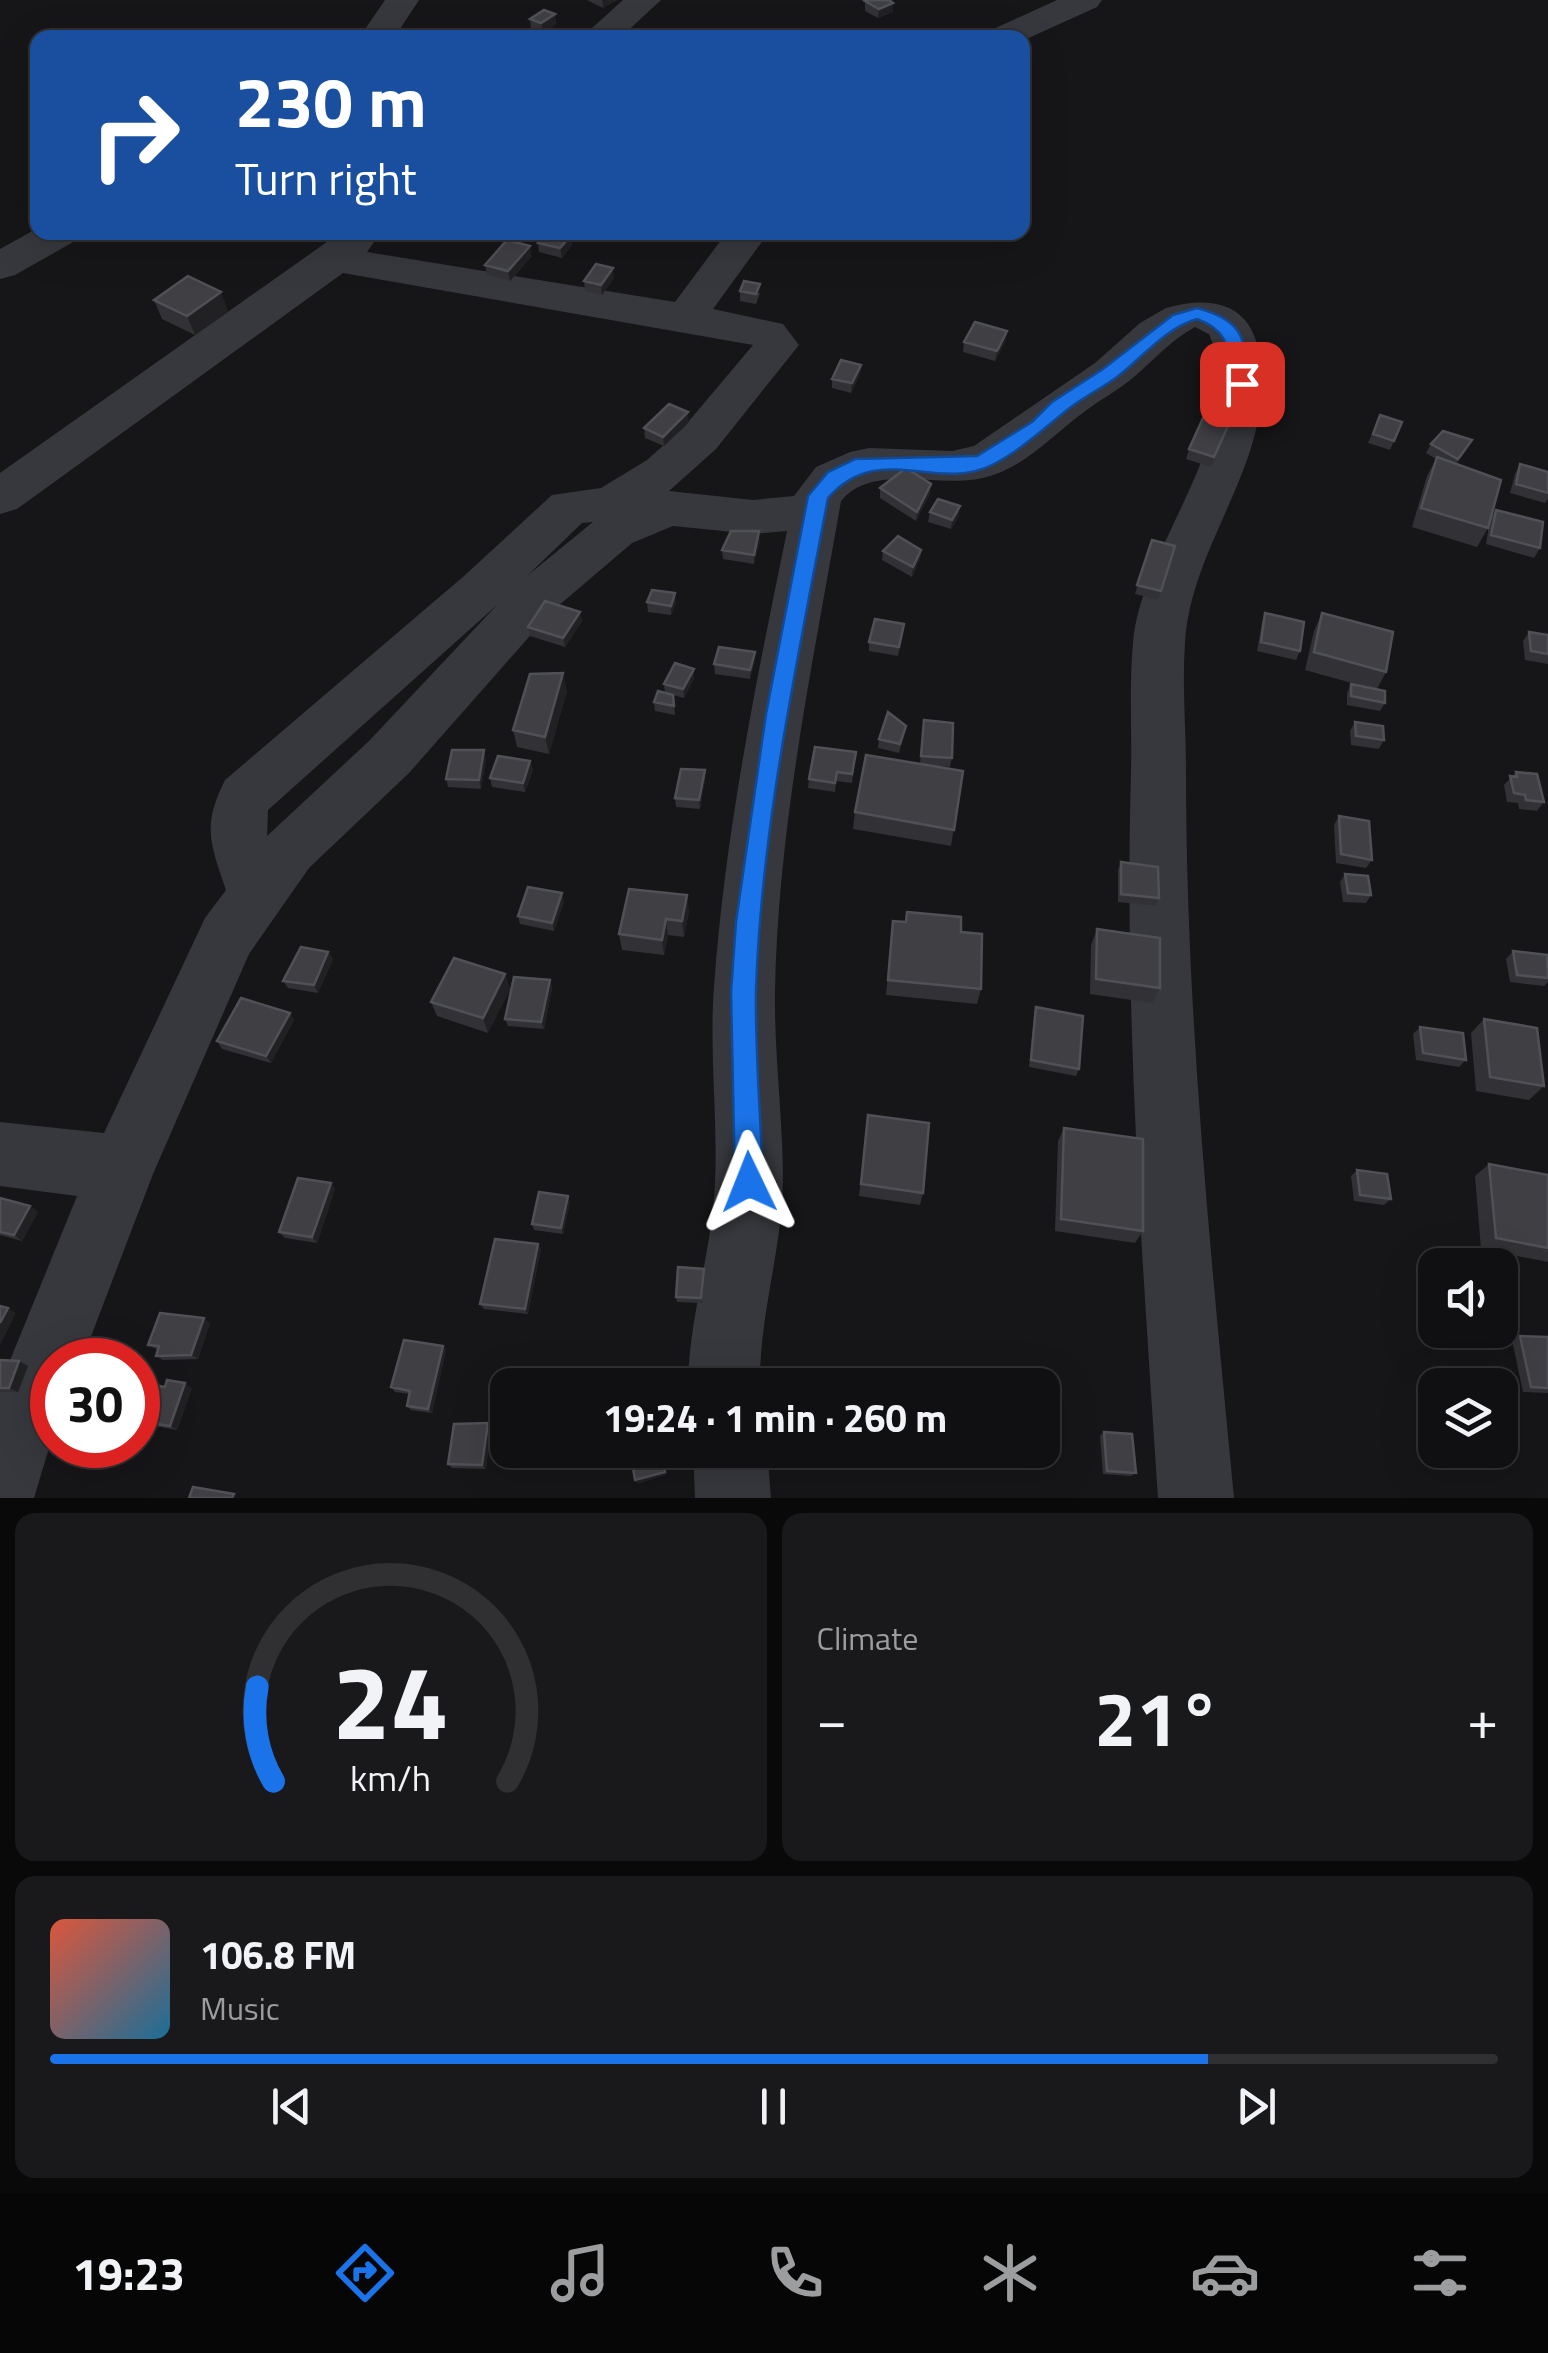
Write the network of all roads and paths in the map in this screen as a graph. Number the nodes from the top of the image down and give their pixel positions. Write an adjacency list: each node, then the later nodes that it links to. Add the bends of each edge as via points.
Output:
1 (402, 0): 4 (street)
2 (644, 0): 5 (street)
3 (1085, 0): 6 (street)
4 (381, 30)
5 (608, 30)
6 (1019, 30)
7 (47, 240): 10 (street)
8 (742, 240): 11 (street)
9 (350, 246): 11 (street); 12 (street)
10 (0, 266)
11 (688, 317): 14 (street, via 768,334 776,345 664,472 611,504 569,507 245,796 234,815)
12 (0, 497)
13 (813, 512): 14 (street, via 743,516 669,508 615,532 532,600); 17 (street, via 748,922 749,1182); 21 (street, via 825,486 855,465 984,461 1179,319 1212,316 1234,338 1242,384 1238,418 1167,595 1158,678 1160,1026)
14 (256, 892): 16 (street, via 226,937)
15 (0, 1154): 16 (street)
16 (122, 1168): 19 (street)
17 (724, 1368)
18 (731, 1468): 20 (street)
19 (0, 1488)
20 (733, 1498)
21 (1196, 1498)

